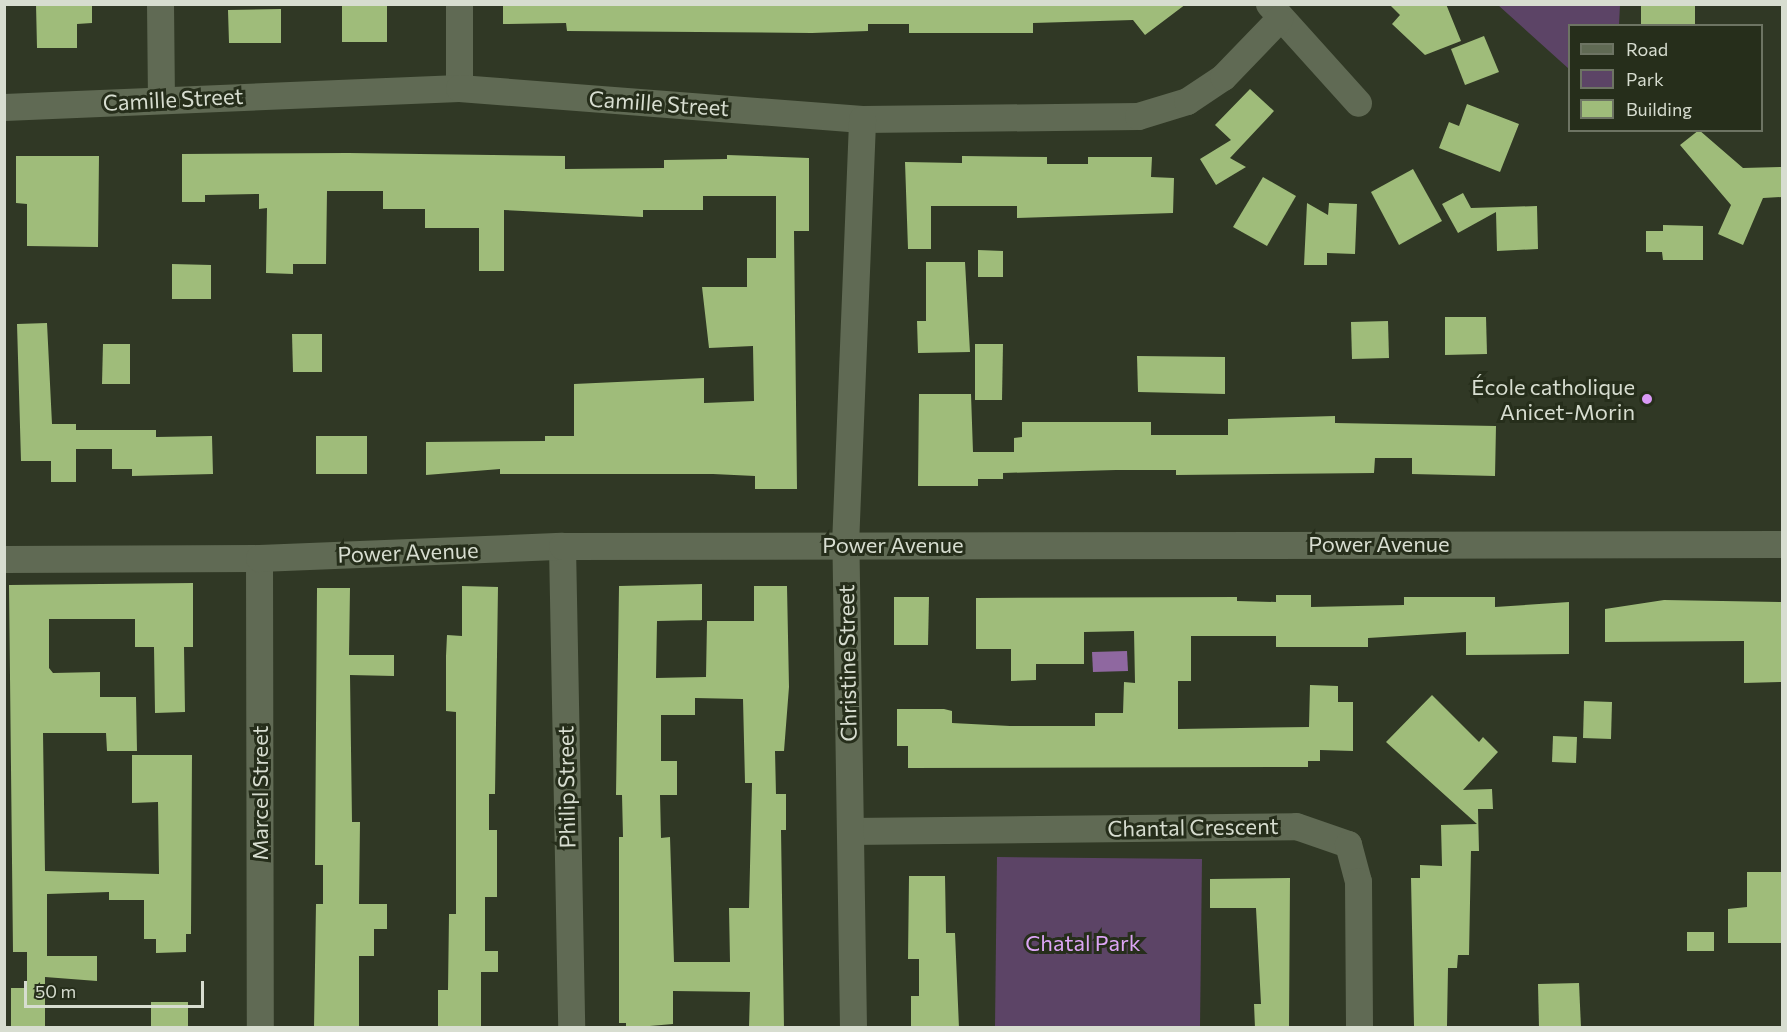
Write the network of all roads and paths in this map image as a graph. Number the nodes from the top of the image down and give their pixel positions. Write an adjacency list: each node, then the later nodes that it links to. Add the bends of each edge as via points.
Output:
1 (160, 4): 5 (street)
2 (459, 4): 4 (street)
3 (1274, 12): 6 (street, Camille Street); 8 (street, Camille Street, via 1224,77 1186,101 1138,116)
4 (459, 88): 5 (street, Camille Street); 8 (street, Camille Street)
5 (161, 99): 7 (street, Camille Street)
6 (1359, 103)
7 (4, 107)
8 (862, 119): 10 (street, Christine Street)
9 (1782, 544): 10 (street, Power Avenue)
10 (845, 545): 11 (street, Power Avenue); 14 (street, Christine Street)
11 (562, 546): 12 (street, Power Avenue); 16 (street, Philip Street)
12 (259, 558): 13 (street, Power Avenue); 15 (street, Marcel Street)
13 (4, 559)
14 (850, 831): 17 (street, Christine Street); 18 (street, Chantal Crescent, via 1296,826 1348,844 1358,881)
15 (260, 1028)
16 (571, 1028)
17 (853, 1028)
18 (1359, 1028)

